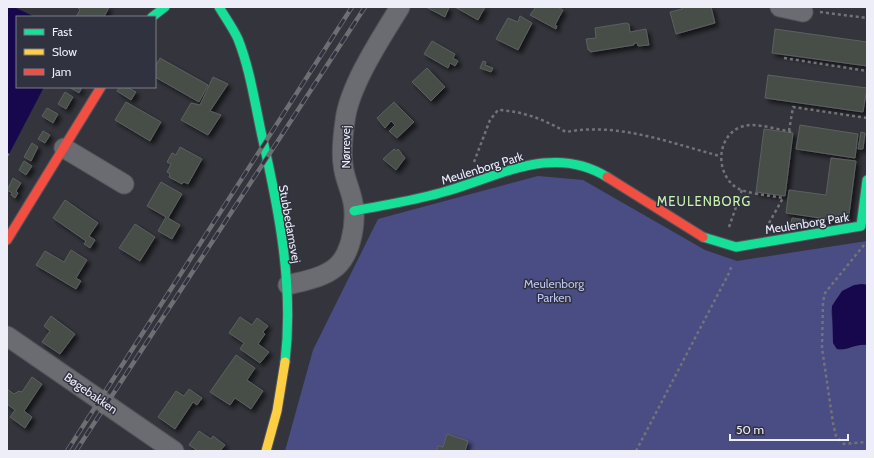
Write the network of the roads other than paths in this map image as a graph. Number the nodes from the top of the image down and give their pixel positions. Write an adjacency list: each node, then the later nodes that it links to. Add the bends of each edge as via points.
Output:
1 (164, 7): 6 (street)
2 (219, 7): 13 (street, Stubbedamsvej, via 237,37 245,60 279,224)
3 (400, 7): 11 (street, Nørrevej, via 367,61 345,120 342,164)
4 (780, 7): 5 (street)
5 (803, 12)
6 (153, 16)
7 (99, 88): 8 (street)
8 (64, 148): 10 (street); 12 (street)
9 (867, 180): 11 (street, Meulenborg Park, via 861,226 736,247 707,240 603,175 576,166 551,163 520,166 440,193)
10 (124, 184)
11 (354, 210): 13 (street, Nørrevej, via 351,239 336,267 322,276)
12 (7, 240)
13 (288, 285): 16 (street, Stubbedamsvej, via 287,343 281,393)
14 (7, 336): 15 (street, Bøgebakken)
15 (174, 451)
16 (266, 451)

